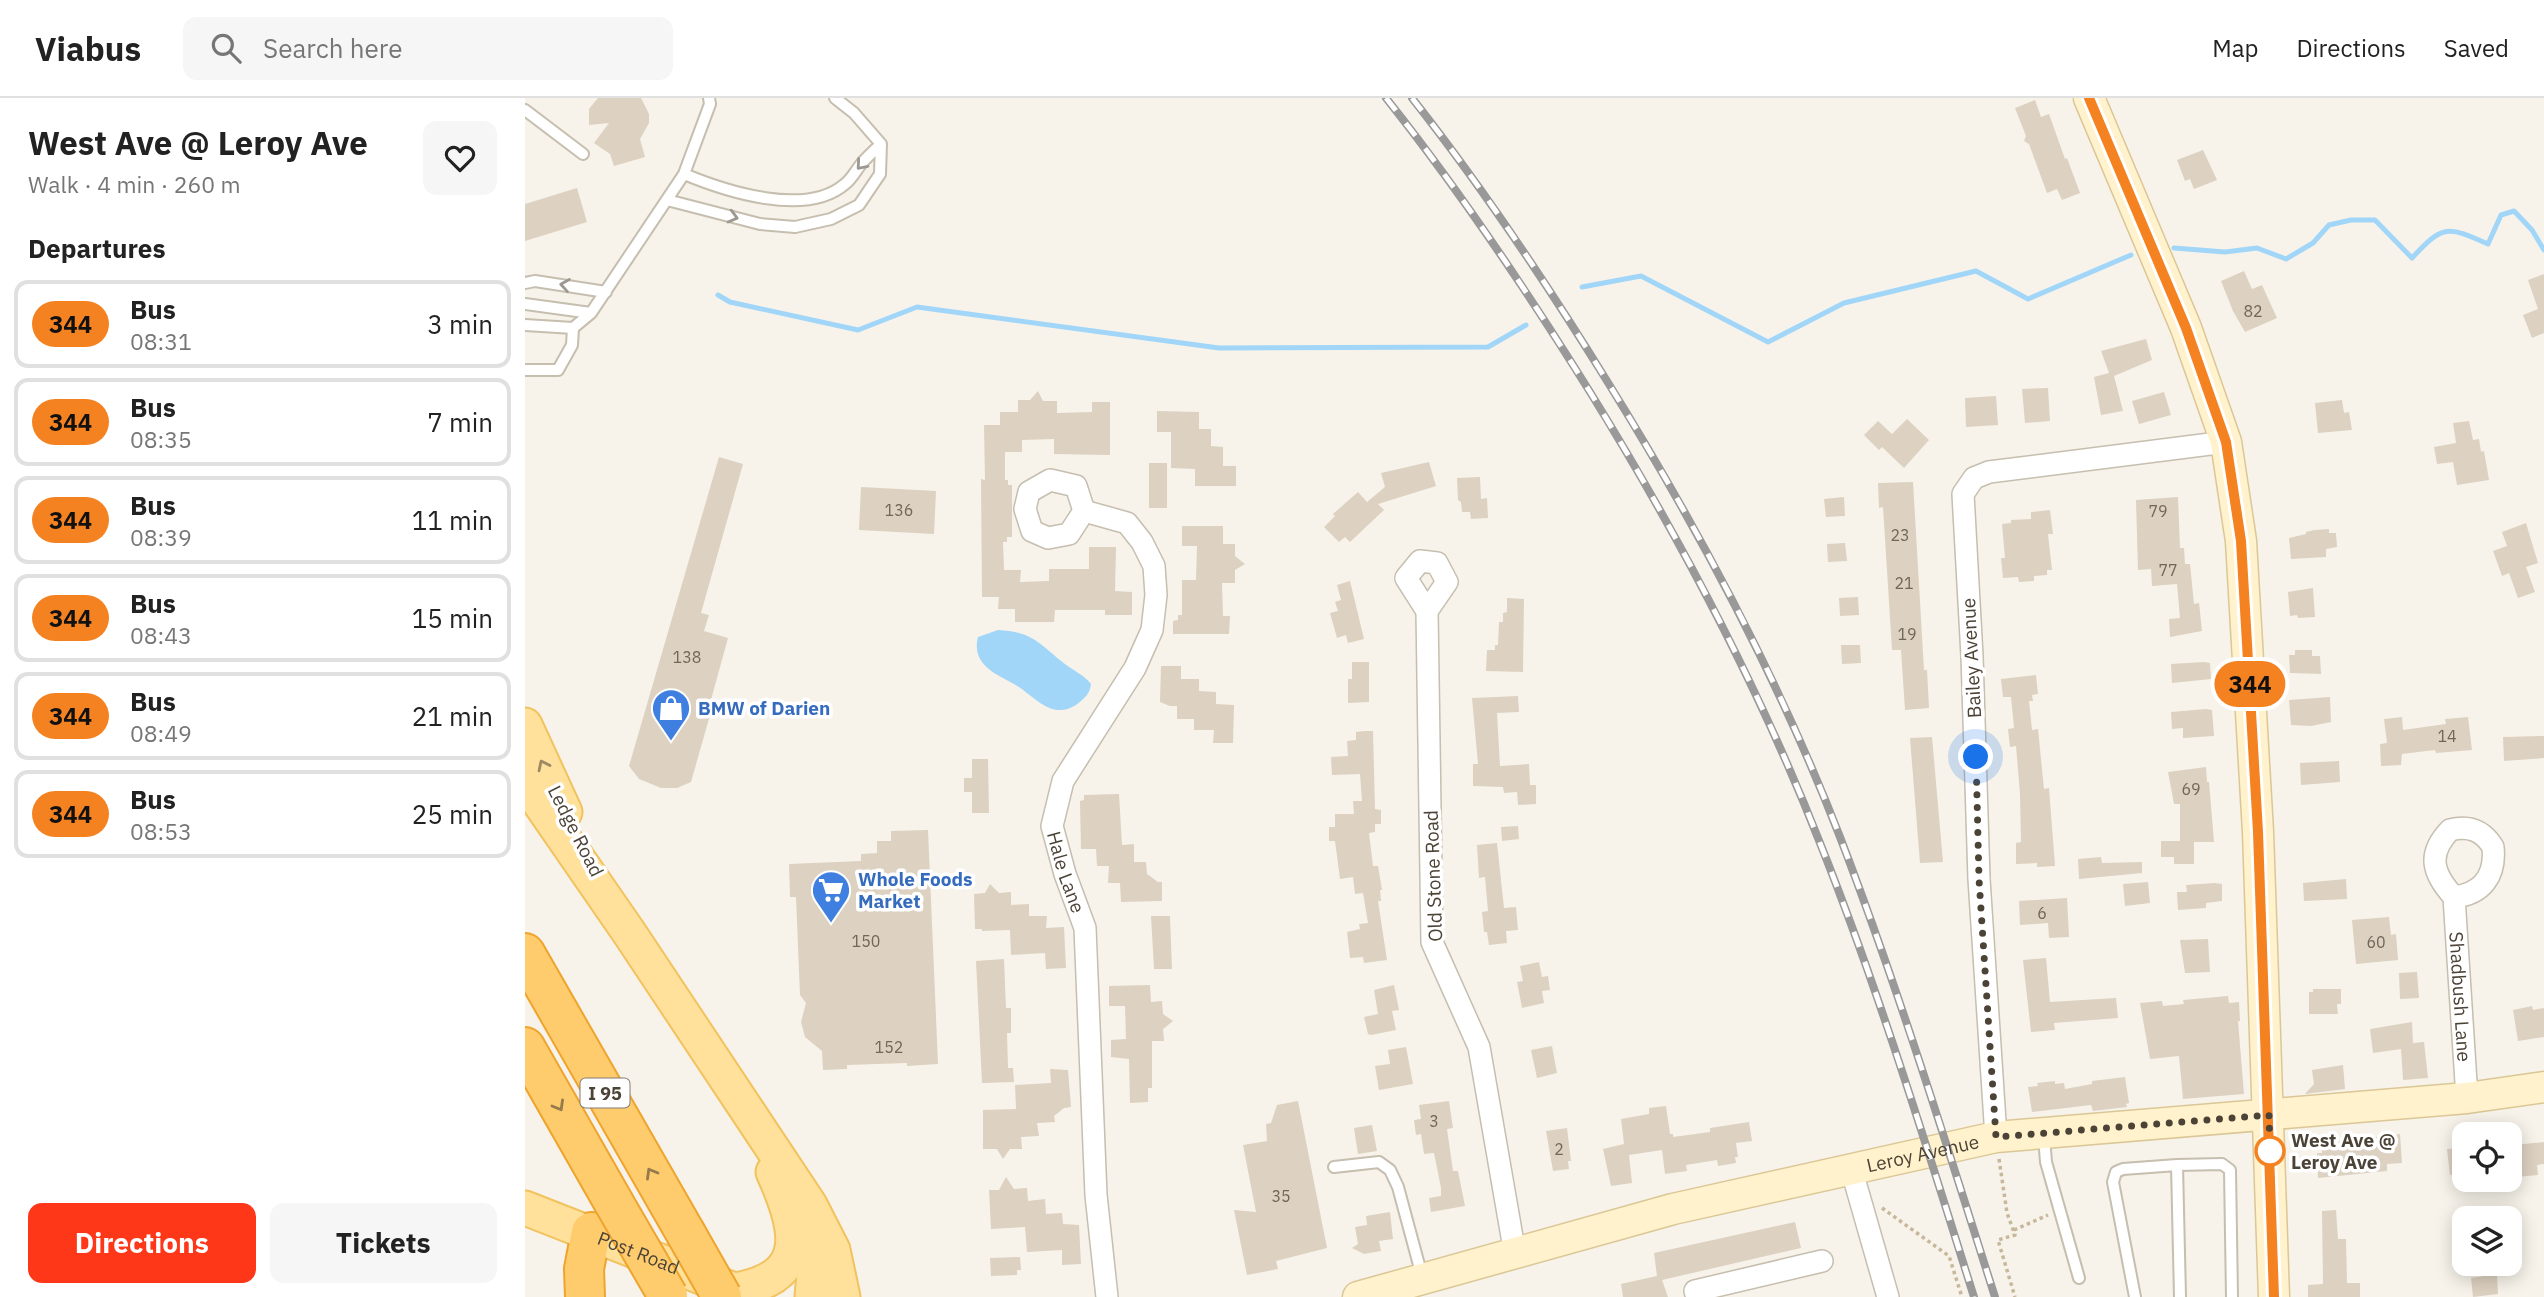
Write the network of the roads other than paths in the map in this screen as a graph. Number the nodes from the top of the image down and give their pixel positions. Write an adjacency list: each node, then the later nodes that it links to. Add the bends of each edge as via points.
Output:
1 (709, 98): 7 (lane)
2 (835, 98): 5 (lane)
3 (2089, 98): 16 (main road, via 2186,328)
4 (525, 110): 6 (lane)
5 (881, 144): 7 (lane, one-way to 7, via 845,185 794,201 759,198); 8 (lane, one-way to 5, via 761,224 795,227 831,219 859,205 880,174)
6 (583, 154)
7 (684, 174): 8 (lane)
8 (667, 200): 10 (lane)
9 (525, 284): 10 (lane, one-way to 9, via 535,281)
10 (606, 292): 12 (lane)
11 (525, 304): 12 (lane)
12 (591, 313): 14 (lane)
13 (525, 325): 14 (lane)
14 (573, 327): 15 (lane, via 572,345 558,370)
15 (525, 370)
16 (2226, 442): 28 (main road, via 2242,553); 30 (street, Bailey Avenue, via 1989,472 1974,478 1963,495 1979,879)
17 (1084, 511): 46 (street, Hale Lane, via 1127,523 1154,566 1156,595 1151,630 1135,668 1063,782 1052,826 1085,928 1096,1195)
18 (1427, 611): 37 (street, Old Stone Road, via 1432,942 1479,1046)
19 (525, 725): 22 (main road, Ledge Road, one-way to 19)
20 (525, 782): 22 (main road, Ledge Road)
21 (2454, 897): 26 (street, Shadbush Lane)
22 (630, 934): 27 (main road, Ledge Road)
23 (525, 953): 41 (highway, I 95, one-way to 23, bridge, via 685,1232)
24 (525, 1047): 42 (highway, I 95, one-way to 42, bridge)
25 (2544, 1087): 26 (main road, Leroy Avenue)
26 (2467, 1098): 28 (main road, Leroy Avenue)
27 (741, 1102): 34 (main road, Ledge Road); 45 (main road, Ledge Road, via 820,1222 837,1264)
28 (2269, 1115): 29 (main road, Leroy Avenue); 53 (main road)
29 (2043, 1134): 30 (main road, Leroy Avenue); 39 (lane, via 2046,1162)
30 (1996, 1137): 33 (main road, Leroy Avenue)
31 (2177, 1165): 50 (lane, via 2116,1171 2113,1182); 51 (lane); 52 (lane, via 2221,1164 2229,1170)
32 (1335, 1167): 40 (lane, via 1379,1162 1391,1170)
33 (1851, 1168): 37 (main road, Leroy Avenue, via 1673,1209); 49 (street)
34 (783, 1194): 41 (main road, Ledge Road, via 794,1240 790,1259 772,1278); 44 (main road, Ledge Road, via 812,1248)
35 (525, 1208): 36 (main road, Post Road)
36 (591, 1232): 41 (main road, Post Road); 43 (highway, via 584,1269)
37 (1515, 1254): 40 (main road, Leroy Avenue)
38 (1822, 1261): 48 (street, via 1695,1290)
39 (2079, 1278)
40 (1422, 1279): 47 (main road, Leroy Avenue)
41 (736, 1295)
42 (669, 1296)
43 (585, 1297)
44 (812, 1297)
45 (843, 1297)
46 (1107, 1297)
47 (1358, 1297)
48 (1697, 1297)
49 (1888, 1297)
50 (2135, 1297)
51 (2181, 1297)
52 (2232, 1297)
53 (2274, 1297)

